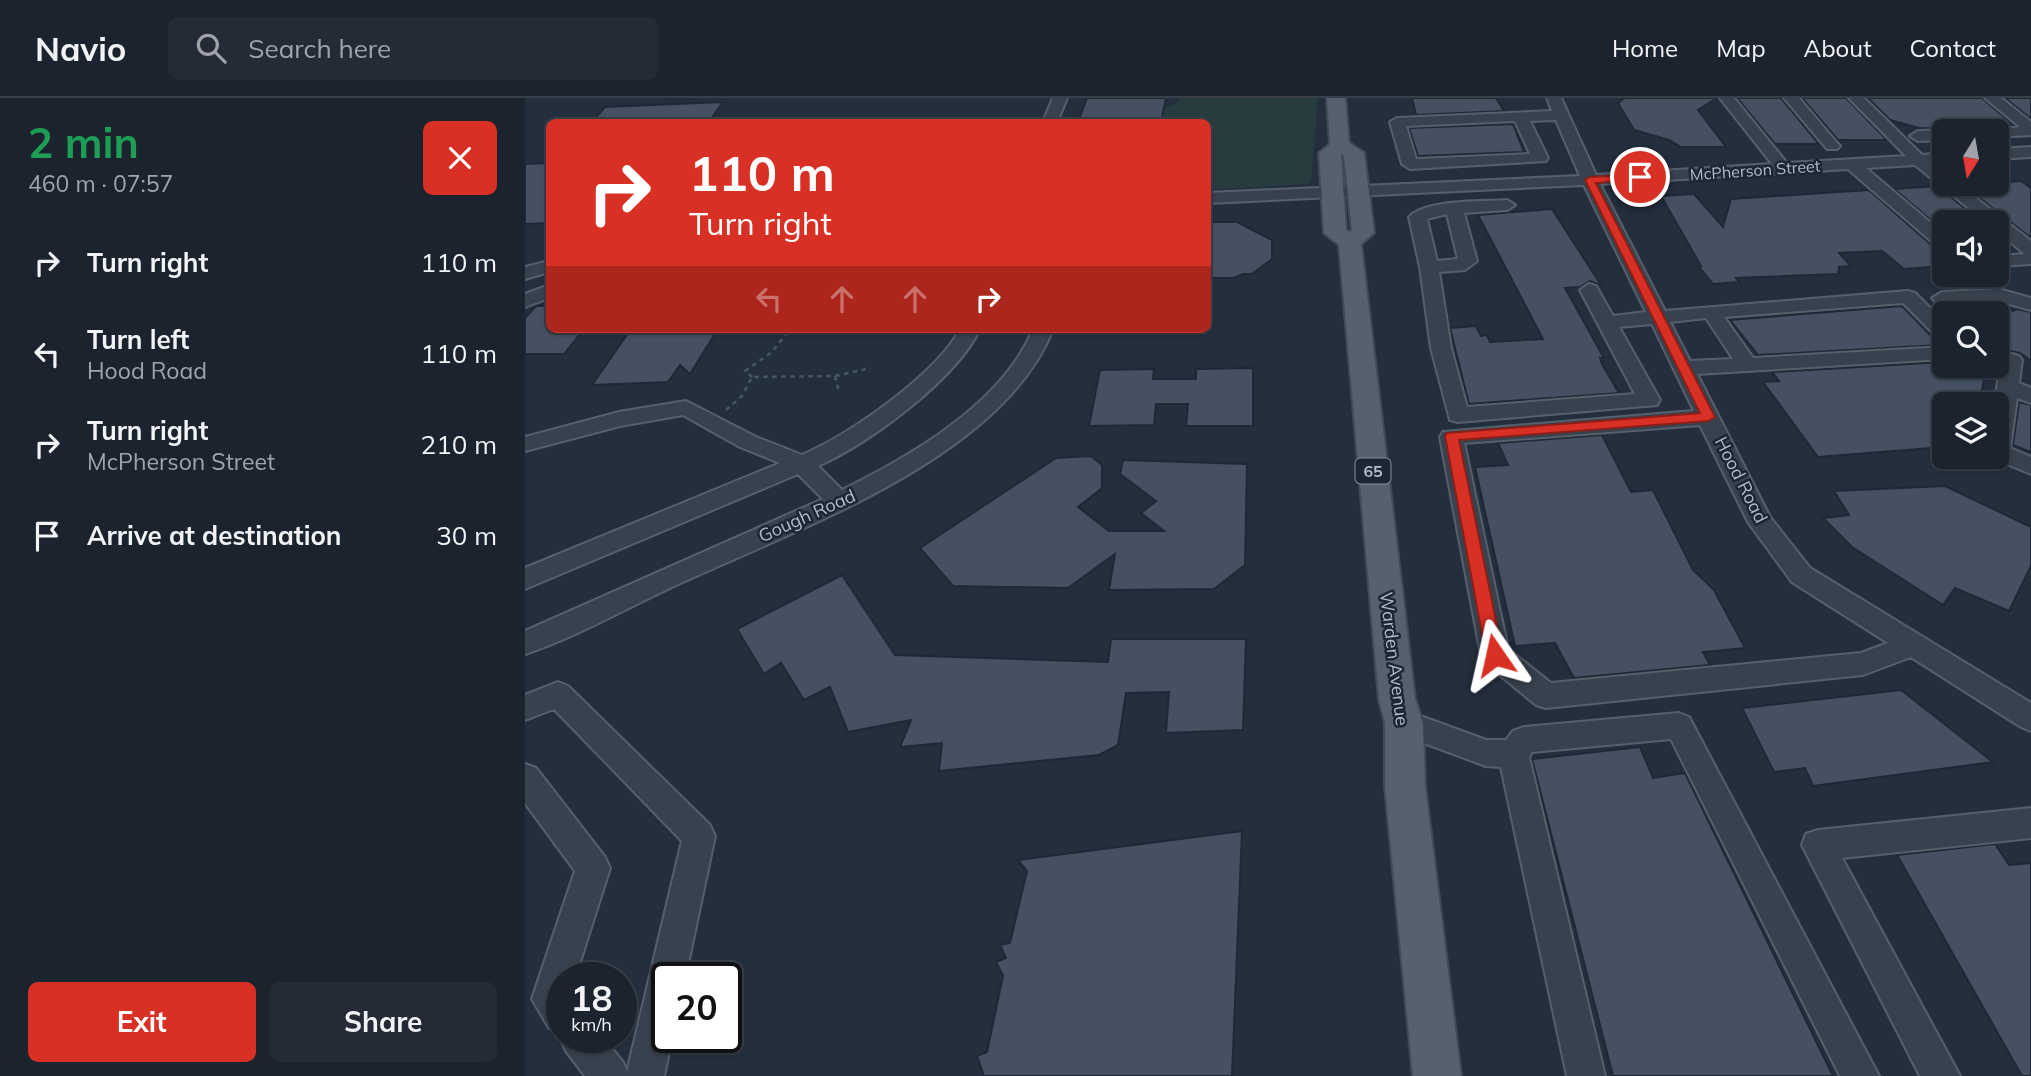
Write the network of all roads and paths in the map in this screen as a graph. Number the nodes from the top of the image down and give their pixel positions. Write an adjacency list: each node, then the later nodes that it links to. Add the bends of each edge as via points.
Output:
1 (1060, 98): 13 (street)
2 (1336, 98): 18 (main road, Warden Avenue / 65)
3 (1727, 98): 28 (street)
4 (1791, 98): 26 (street)
5 (1856, 98): 24 (lane)
6 (1876, 98): 17 (street)
7 (1992, 98): 14 (street)
8 (2010, 98): 11 (street)
9 (1557, 105): 10 (street); 12 (street); 30 (street, Hood Road)
10 (1395, 108)
11 (2031, 114)
12 (1520, 116): 25 (street, via 1540,158); 25 (street, via 1398,122 1410,164)
13 (1051, 119)
14 (2031, 130): 15 (street)
15 (2009, 132)
16 (1932, 135): 17 (street)
17 (1918, 136): 19 (street)
18 (1340, 146): 31 (main road, Warden Avenue / 65, via 1354,153); 32 (main road, Warden Avenue / 65, via 1329,153)
19 (1932, 148)
20 (2031, 152): 21 (street)
21 (2009, 154)
22 (2009, 156): 27 (street)
23 (1932, 158): 24 (street, McPherson Street)
24 (1917, 159): 26 (street, McPherson Street); 29 (street)
25 (1489, 160): 33 (lane)
26 (1850, 164): 28 (street, McPherson Street); 39 (street)
27 (2031, 166)
28 (1783, 168): 30 (street, McPherson Street)
29 (1932, 171)
30 (1590, 180): 33 (street, McPherson Street); 53 (street, Hood Road)
31 (1356, 190): 32 (street, McPherson Street); 33 (street, McPherson Street); 40 (main road, Warden Avenue / 65, via 1363,233)
32 (1332, 191): 35 (street, McPherson Street); 40 (main road, Warden Avenue / 65, via 1335,233)
33 (1505, 193): 36 (street)
34 (1964, 196): 37 (street)
35 (1211, 198)
36 (1454, 209): 45 (street, via 1418,217); 45 (street, via 1468,261 1459,266)
37 (1981, 210)
38 (2009, 232): 41 (street)
39 (1932, 233)
40 (1350, 242): 80 (main road, Warden Avenue / 65, via 1397,699)
41 (2031, 250)
42 (2031, 259): 43 (lane)
43 (2009, 260)
44 (546, 267): 46 (street)
45 (1429, 267): 55 (street, via 1441,348 1458,415 1649,400)
46 (525, 273)
47 (1589, 290): 55 (street)
48 (546, 292): 49 (street)
49 (525, 301)
50 (1945, 301): 51 (street, via 1942,298 1999,295)
51 (2031, 304)
52 (1711, 312): 53 (street); 54 (street, via 1907,297); 61 (street)
53 (1658, 317): 55 (lane); 63 (street, Hood Road)
54 (1932, 321)
55 (1607, 322)
56 (787, 333): 65 (path, via 772,352 745,371)
57 (968, 333): 72 (street, via 961,347 897,409)
58 (1042, 333): 74 (street, Gough Road, via 1025,364 958,432 900,471)
59 (1932, 354): 61 (street)
60 (2013, 358): 66 (street)
61 (1747, 364): 63 (street)
62 (871, 368): 64 (path)
63 (1684, 368): 69 (street, Hood Road)
64 (835, 376): 65 (path); 67 (path)
65 (752, 377): 70 (path, via 750,387 731,408)
66 (2008, 386): 68 (street); 73 (lane, via 1998,452)
67 (839, 393)
68 (2031, 396)
69 (1708, 417): 77 (street, Hood Road, via 1760,522 1801,575); 77 (street, via 1451,436 1495,655 1546,696 1863,664)
70 (705, 418): 71 (street, via 686,408 619,419); 72 (street)
71 (525, 444)
72 (801, 464): 74 (street); 75 (street)
73 (2031, 466)
74 (840, 502): 76 (street, Gough Road)
75 (525, 579)
76 (525, 643)
77 (1915, 644): 79 (street, Hood Road)
78 (525, 708): 85 (lane, via 558,694 699,836)
79 (2030, 714)
80 (1404, 723): 81 (street, via 1486,753); 90 (main road, Warden Avenue / 65, via 1405,786)
81 (1513, 754): 91 (street); 92 (lane, via 1524,740 1679,726)
82 (525, 778): 84 (street, via 593,868)
83 (2031, 823): 93 (street, via 1818,845)
84 (562, 962)
85 (671, 962)
86 (651, 1050): 89 (street)
87 (591, 1053): 88 (street)
88 (609, 1076)
89 (645, 1076)
90 (1437, 1076)
91 (1585, 1076)
92 (1860, 1076)
93 (1941, 1076)

